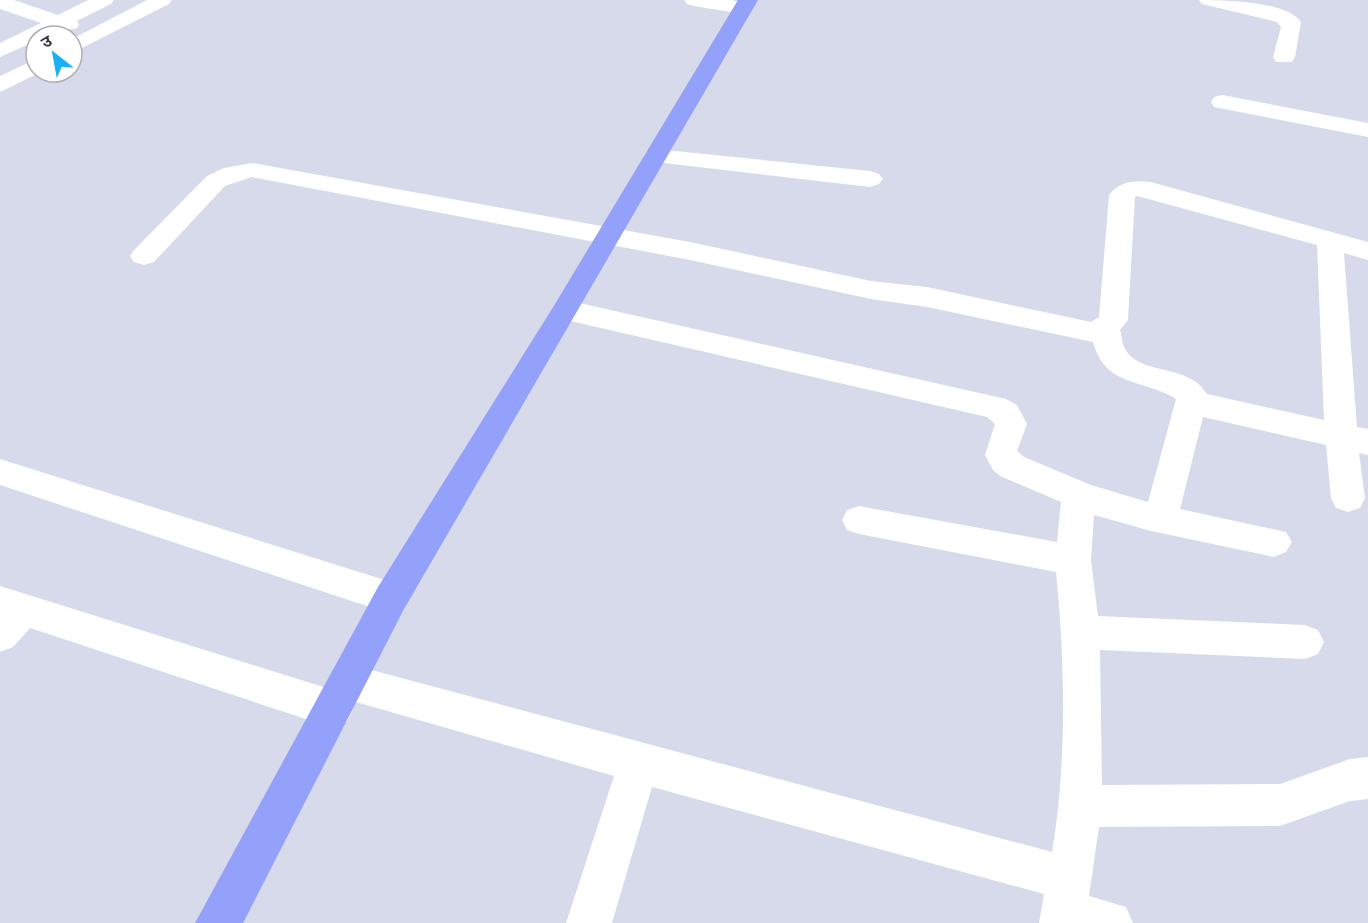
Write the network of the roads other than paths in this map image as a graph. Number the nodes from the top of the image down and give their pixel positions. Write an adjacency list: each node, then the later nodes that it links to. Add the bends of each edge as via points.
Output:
1 (104, 0): 7 (street)
2 (162, 0): 8 (street)
3 (694, 0): 6 (street)
4 (1209, 0): 11 (street, via 1284,17 1291,22)
5 (0, 2): 7 (street)
6 (745, 4): 16 (main road)
7 (58, 21): 8 (street); 10 (street)
8 (95, 35): 9 (street)
9 (84, 41)
10 (0, 51)
11 (1284, 57)
12 (24, 72): 13 (street)
13 (0, 85)
14 (1222, 102): 15 (street)
15 (1368, 129)
16 (656, 156): 17 (street); 18 (main road)
17 (870, 179)
18 (610, 236): 21 (street, via 252,170 233,172 216,181); 22 (main road); 23 (street, via 1091,332)
19 (1330, 241): 20 (street); 23 (street, via 1151,190 1128,189 1122,195 1113,320); 25 (street)
20 (1368, 251)
21 (144, 256)
22 (566, 310): 27 (street, via 995,407 1006,413 1011,423 1001,453 1004,460); 33 (main road)
23 (1105, 328): 24 (street, via 1112,354 1121,364 1186,389)
24 (1192, 403): 25 (street); 29 (street)
25 (1354, 438): 28 (street)
26 (0, 472): 33 (street)
27 (1078, 495): 29 (street); 32 (street)
28 (1348, 498)
29 (1161, 518): 31 (street)
30 (859, 520): 32 (street)
31 (1274, 542)
32 (1074, 560): 35 (street)
33 (391, 598): 37 (main road)
34 (8, 615): 37 (street)
35 (1081, 632): 36 (street); 40 (street)
36 (1305, 642)
37 (341, 695): 38 (street); 42 (main road)
38 (639, 763): 41 (street); 43 (street)
39 (1368, 778): 40 (street, via 1350,780 1280,805)
40 (1081, 806): 41 (street)
41 (1064, 905): 44 (street)
42 (218, 923)
43 (589, 923)
44 (1110, 923)

